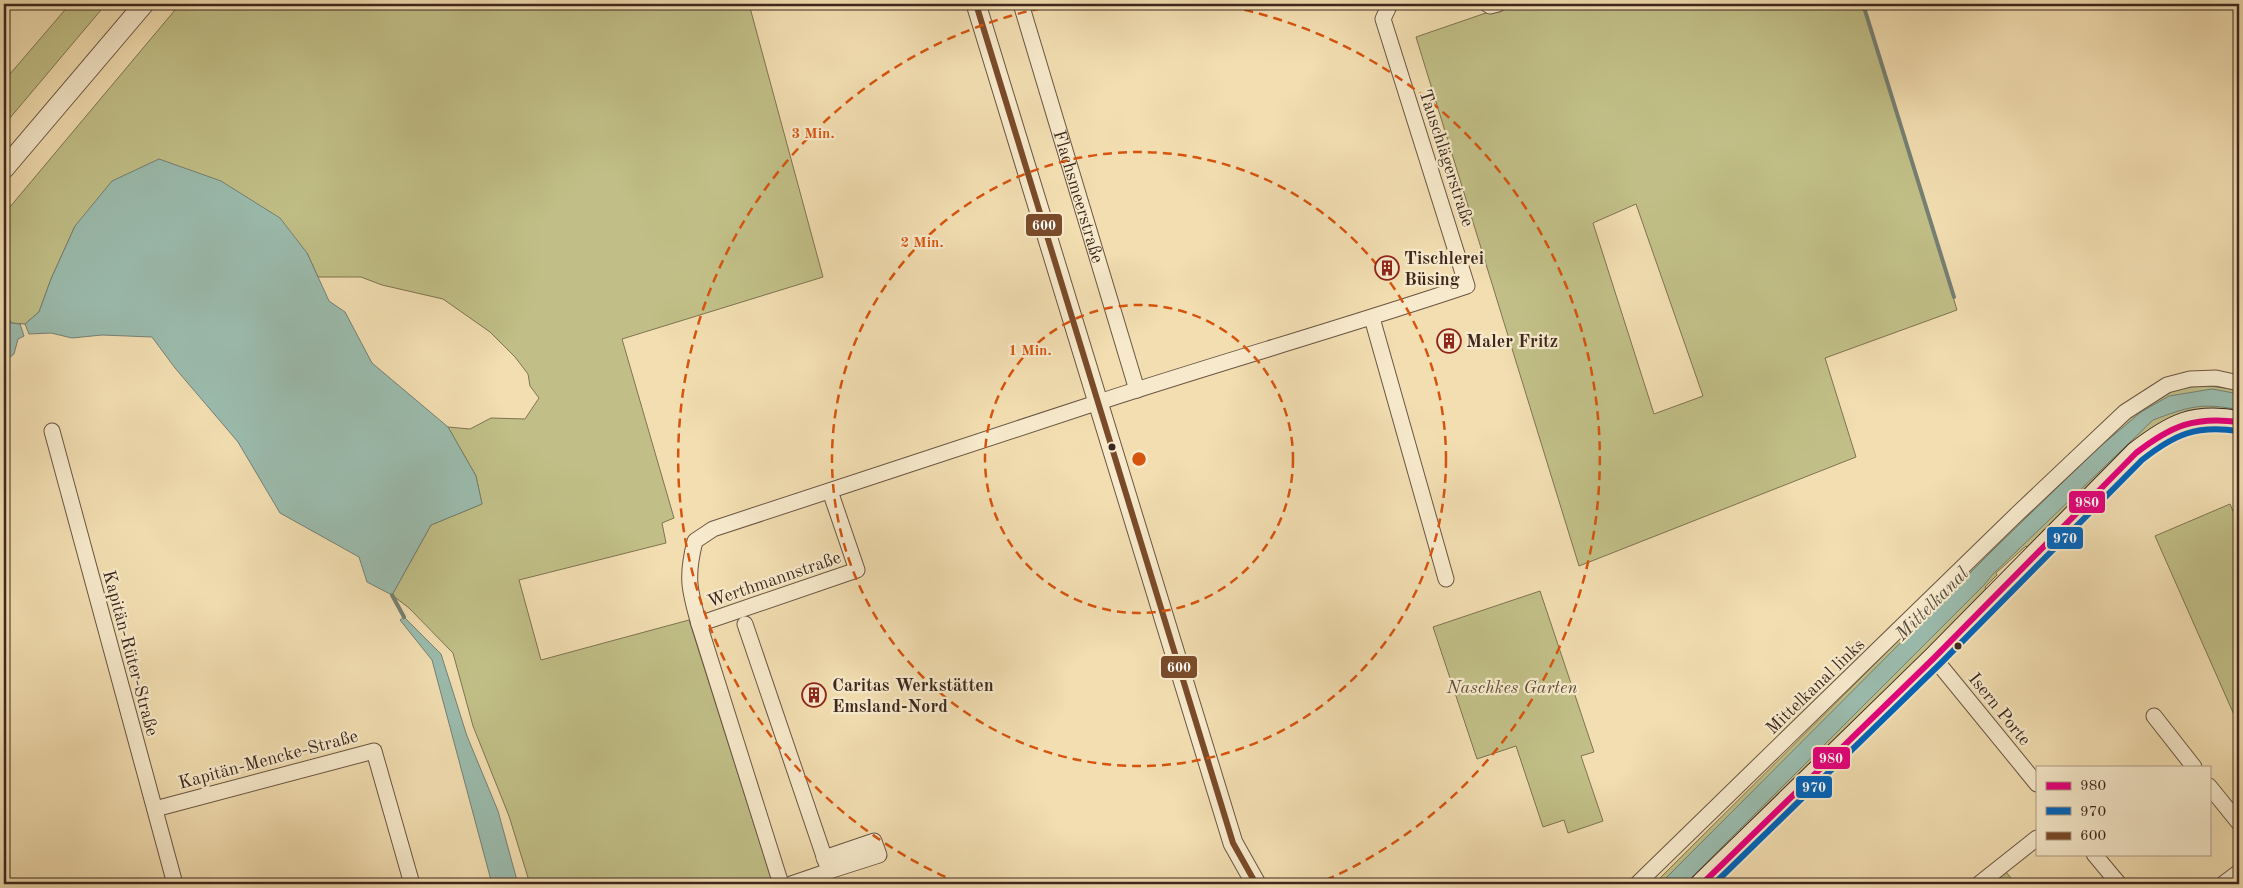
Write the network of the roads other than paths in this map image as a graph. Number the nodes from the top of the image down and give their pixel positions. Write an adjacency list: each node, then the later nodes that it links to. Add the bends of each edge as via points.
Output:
1 (144, 4): 7 (street)
2 (976, 4): 11 (street)
3 (1021, 4): 10 (street, Flachsmeerstraße)
4 (1390, 4): 8 (street, Tauschlägerstraße, via 1383,18 1468,286)
5 (1487, 4): 6 (street)
6 (1498, 4)
7 (4, 168)
8 (1372, 318): 10 (street, Tauschlägerstraße); 15 (street)
9 (2239, 383): 33 (street, Mittelkanal links, via 2216,378 2190,379 2167,386 2125,412)
10 (1137, 390): 11 (street, Tauschlägerstraße)
11 (1098, 402): 14 (street, Werthmannstraße); 32 (street, via 1232,843)
12 (2239, 422): 18 (main road, via 2216,418 2187,421 2163,432 2136,453)
13 (52, 431): 23 (street, Kapitän-Rüter-Straße)
14 (830, 491): 16 (street, Werthmannstraße, via 713,529 695,541 688,568 689,590); 16 (street, Werthmannstraße, via 857,570)
15 (1446, 579)
16 (699, 624): 30 (street)
17 (745, 624): 31 (street, via 827,865)
18 (1934, 658): 21 (street, Isern Porte); 34 (main road)
19 (2154, 716): 20 (street)
20 (2193, 766)
21 (2036, 783)
22 (2210, 787): 24 (street)
23 (154, 809): 28 (street, Kapitän-Rüter-Straße); 29 (street, Kapitän-Mencke-Straße, via 374,751)
24 (2239, 823)
25 (2036, 839): 35 (street)
26 (2096, 856): 36 (street)
27 (2239, 872): 37 (street)
28 (175, 884)
29 (412, 884)
30 (781, 884)
31 (791, 884)
32 (1256, 884)
33 (1637, 884)
34 (1702, 884)
35 (1979, 884)
36 (2119, 884)
37 (2223, 884)

